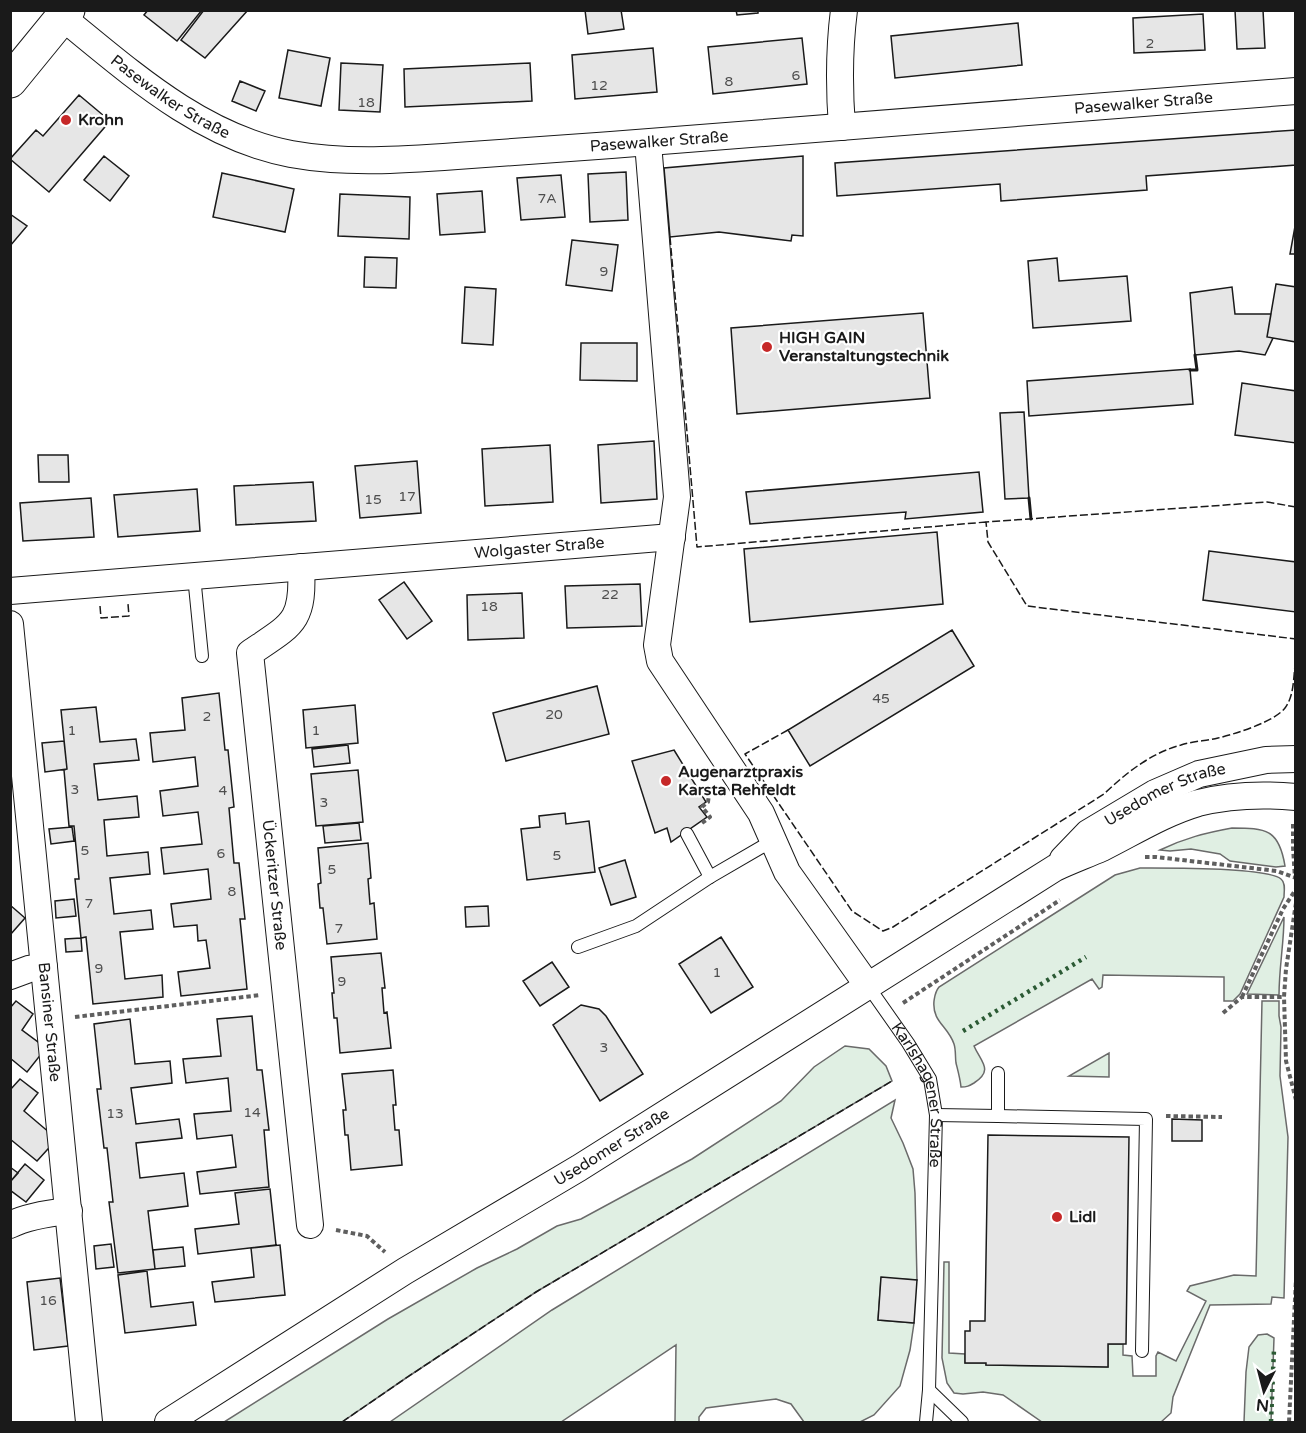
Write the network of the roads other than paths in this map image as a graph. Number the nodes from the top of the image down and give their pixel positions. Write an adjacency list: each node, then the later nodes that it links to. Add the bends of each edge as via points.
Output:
1 (844, 10): 5 (street, via 840,46)
2 (65, 14): 3 (main road); 6 (street, Pasewalker Straße, via 112,58 170,101 209,125 290,154 388,161)
3 (10, 81)
4 (1296, 91): 5 (street, Pasewalker Straße)
5 (842, 127): 6 (street, Pasewalker Straße)
6 (648, 143): 7 (street, via 677,497)
7 (672, 537): 8 (street, Wolgaster Straße); 17 (street, Karlshagener Straße, via 657,645 660,661 761,813)
8 (301, 567): 9 (street, Wolgaster Straße); 29 (street, Ückeritzer Straße, via 301,603 296,617 285,630 250,653)
9 (194, 576): 10 (street, Wolgaster Straße); 12 (lane)
10 (10, 591)
11 (10, 624): 14 (street, Bansiner Straße)
12 (202, 656)
13 (1296, 759): 18 (street, Usedomer Straße, via 1266,760 1200,774 1155,793 1088,833)
14 (17, 774): 21 (street, Bansiner Straße)
15 (1295, 797): 18 (street, Usedomer Straße, via 1232,797 1199,803 1165,815)
16 (687, 834): 19 (lane)
17 (772, 841): 19 (lane); 23 (street, Karlshagener Straße, via 787,872)
18 (1055, 868): 23 (street, Usedomer Straße)
19 (710, 877): 20 (lane, via 636,926)
20 (578, 947)
21 (44, 967): 22 (street); 27 (street, Bansiner Straße)
22 (10, 976)
23 (868, 986): 25 (lane, Karlshagener Straße, via 930,1079); 33 (street, Usedomer Straße)
24 (998, 1073): 26 (lane)
25 (936, 1115): 26 (lane); 31 (lane, Karlshagener Straße)
26 (998, 1116): 30 (lane, via 1146,1119)
27 (69, 1211): 28 (street); 32 (street, Bansiner Straße)
28 (10, 1225)
29 (310, 1225)
30 (1142, 1352)
31 (929, 1390): 34 (lane, Karlshagener Straße); 35 (lane)
32 (89, 1422)
33 (168, 1422)
34 (926, 1422)
35 (962, 1422)

